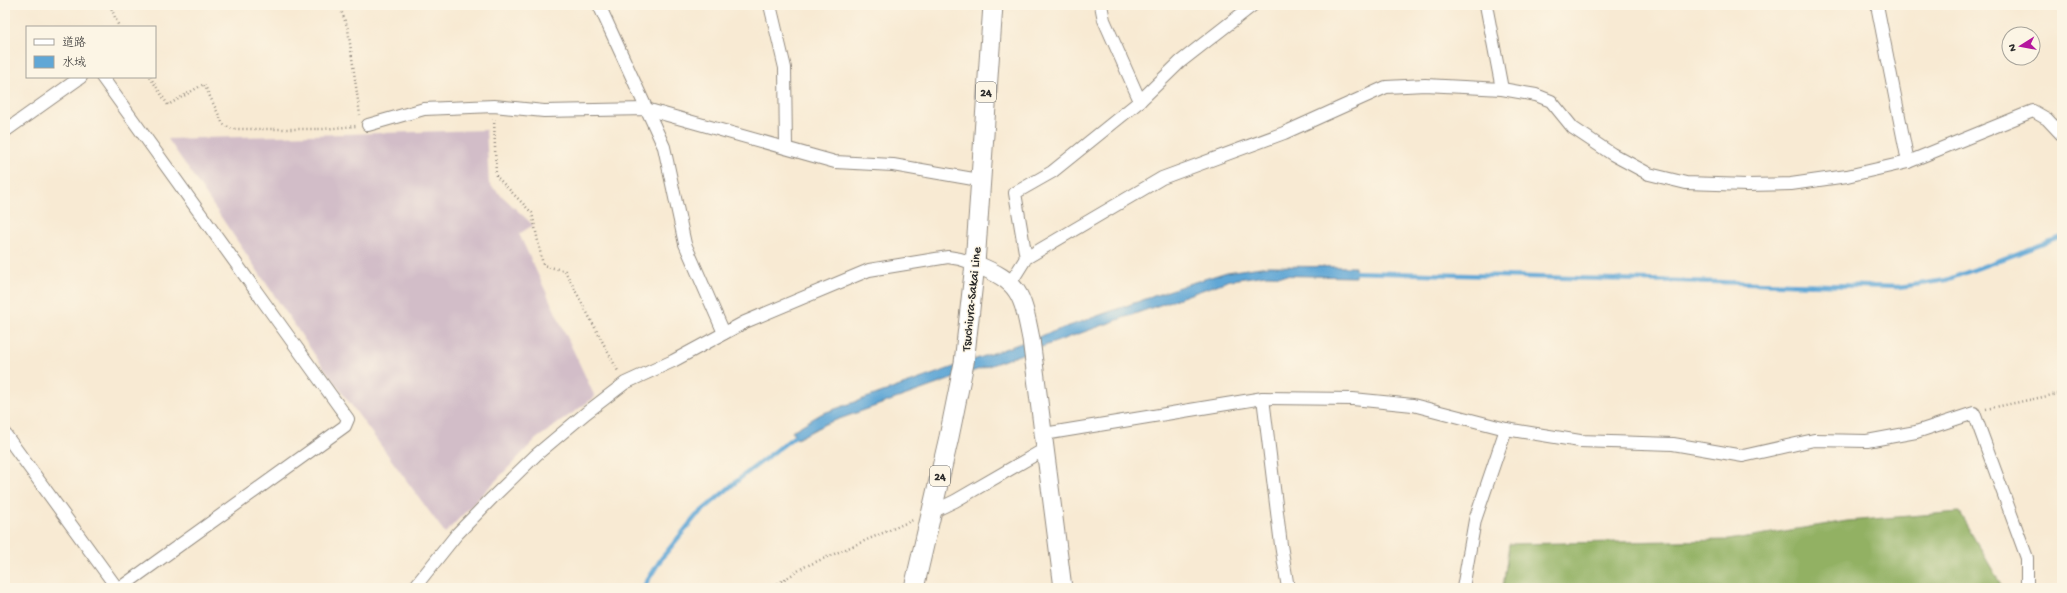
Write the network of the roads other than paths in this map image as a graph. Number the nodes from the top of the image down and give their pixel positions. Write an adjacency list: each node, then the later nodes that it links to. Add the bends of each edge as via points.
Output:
1 (599, 5): 12 (street)
2 (770, 5): 16 (street, via 785,68)
3 (1100, 5): 11 (street, via 1104,20)
4 (1253, 5): 11 (street, via 1180,62)
5 (1486, 5): 10 (street)
6 (1877, 5): 17 (street)
7 (990, 6): 18 (main road, Tsuchiura-Sakai Line / 24)
8 (80, 78): 14 (street)
9 (103, 78): 30 (street, via 348,419 345,426)
10 (1502, 89): 17 (street, via 1536,95 1551,102 1573,128 1612,154 1649,174 1686,183 1791,184 1847,176); 19 (street, via 1425,85 1386,87 1284,132 1162,178)
11 (1140, 101): 19 (street, via 1052,172 1015,193)
12 (646, 109): 13 (street, via 544,112 494,106 424,108); 16 (street); 22 (street, via 664,147 685,244)
13 (365, 125)
14 (5, 131)
15 (2062, 135): 17 (street, via 2047,119 2033,111)
16 (786, 148): 18 (street, via 835,162 893,165)
17 (1908, 162)
18 (979, 180): 20 (main road, Tsuchiura-Sakai Line / 24)
19 (1026, 258): 21 (street)
20 (975, 264): 21 (street); 22 (street, via 960,258 948,257 869,270); 28 (main road, Tsuchiura-Sakai Line / 24, via 964,364)
21 (1011, 282): 26 (street, via 1019,293 1025,310)
22 (724, 333): 31 (street, via 673,361 625,383 542,451 457,534)
23 (1262, 398): 24 (street, via 1353,399 1413,405); 26 (street); 34 (street)
24 (1506, 429): 35 (street, via 1475,520); 36 (street, via 1580,441 1673,444 1743,456 1814,440 1867,441 1916,432 1974,413 2027,558)
25 (5, 434): 29 (street)
26 (1044, 434): 27 (street)
27 (1046, 452): 28 (street); 33 (street)
28 (932, 512): 32 (main road, Tsuchiura-Sakai Line / 24)
29 (117, 588)
30 (120, 588)
31 (414, 588)
32 (914, 588)
33 (1063, 588)
34 (1288, 588)
35 (1463, 588)
36 (2027, 588)

